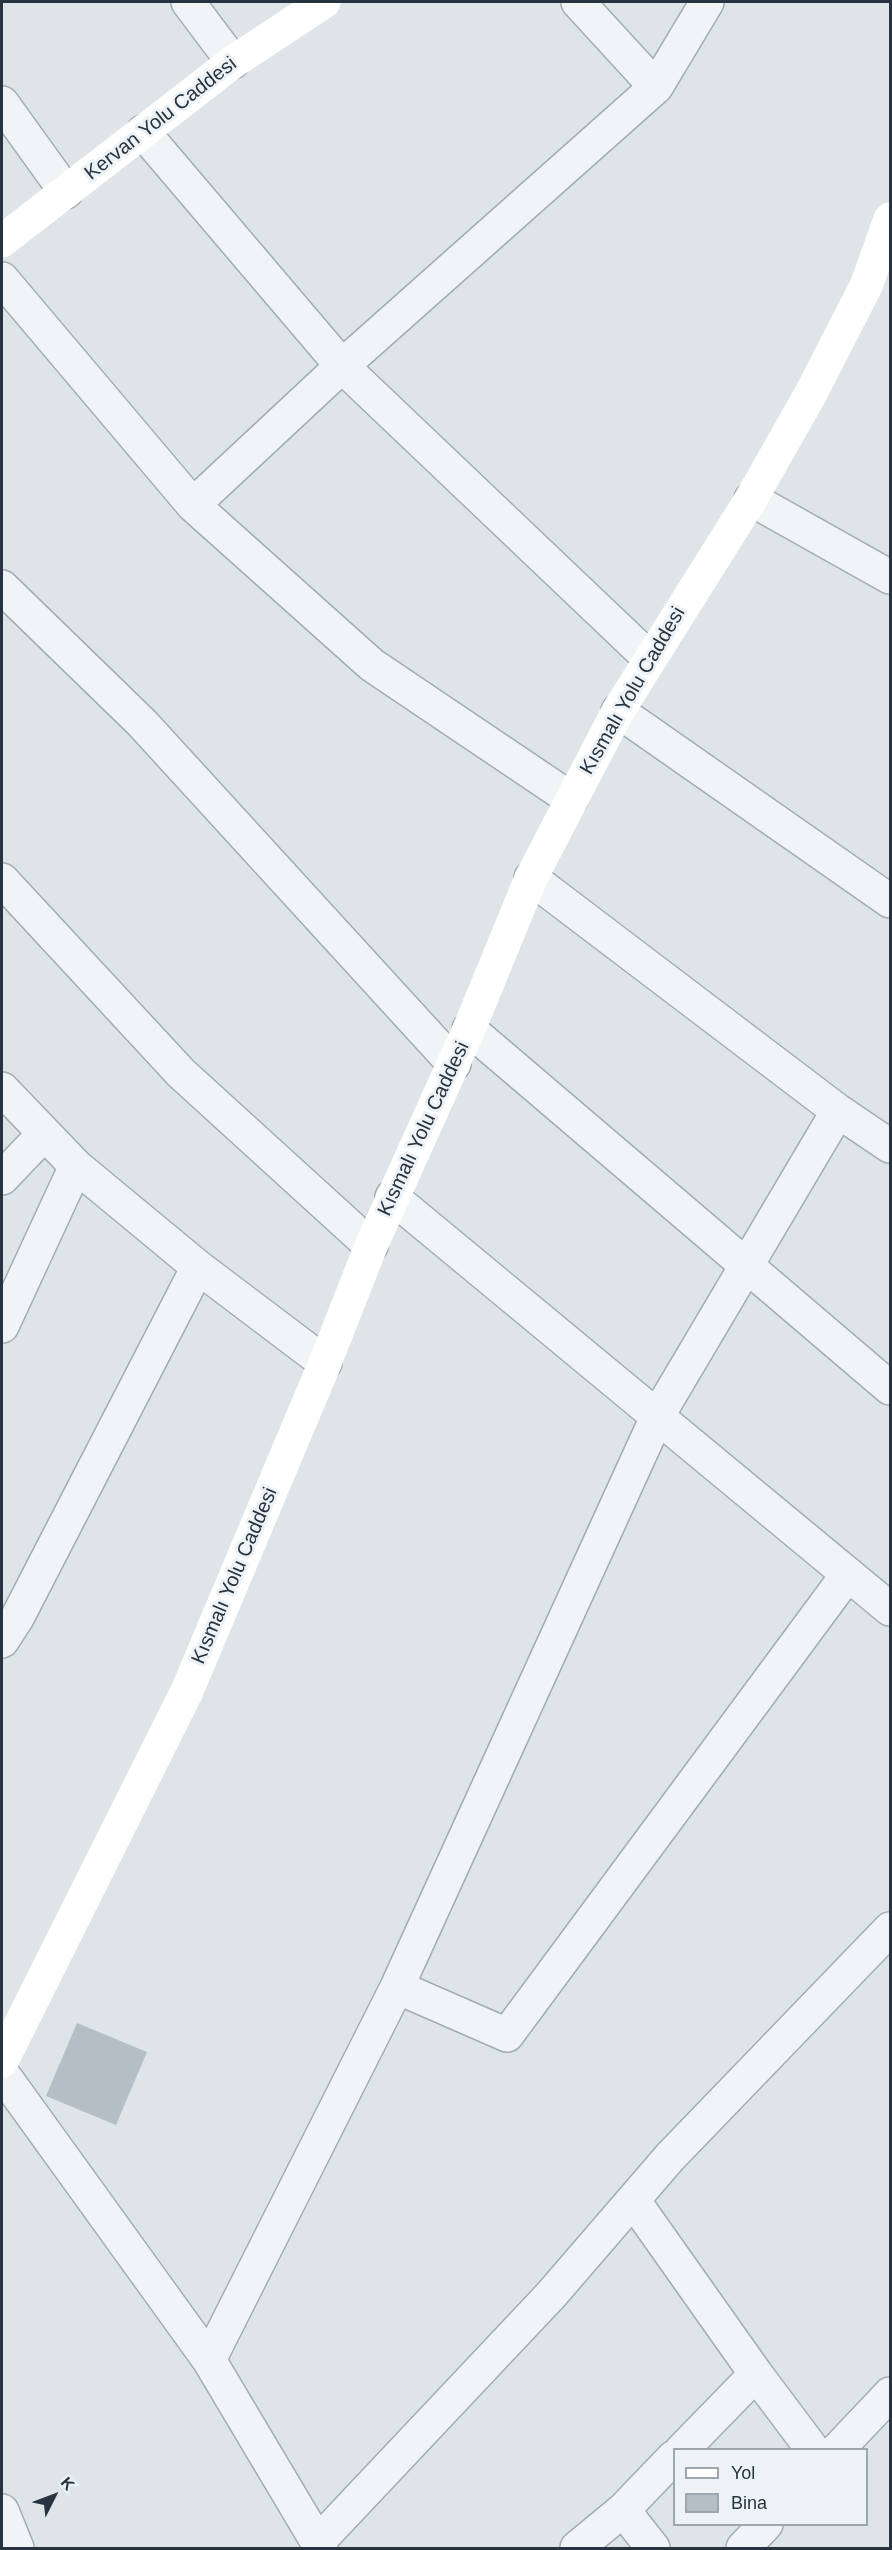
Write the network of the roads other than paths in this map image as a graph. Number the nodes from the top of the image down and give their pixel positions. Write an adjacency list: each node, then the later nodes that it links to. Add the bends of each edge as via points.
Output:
1 (188, 2): 5 (street)
2 (324, 2): 5 (street, Kervan Yolu Caddesi)
3 (578, 2): 6 (street)
4 (707, 2): 6 (street)
5 (233, 62): 8 (street, Kervan Yolu Caddesi)
6 (656, 87): 13 (street)
7 (2, 103): 9 (street)
8 (143, 132): 9 (street, Kervan Yolu Caddesi); 13 (street)
9 (66, 192): 11 (street, Kervan Yolu Caddesi)
10 (891, 219): 14 (street, Kısmalı Yolu Caddesi, via 866,286)
11 (2, 241)
12 (2, 279): 15 (street)
13 (342, 366): 15 (street); 18 (street)
14 (751, 499): 16 (street); 18 (street, Kısmalı Yolu Caddesi)
15 (193, 505): 20 (street, via 372,665)
16 (891, 577)
17 (2, 587): 25 (street, via 142,723)
18 (649, 658): 19 (street, Kısmalı Yolu Caddesi)
19 (618, 711): 20 (street, Kısmalı Yolu Caddesi); 23 (street)
20 (571, 799): 21 (street, Kısmalı Yolu Caddesi)
21 (531, 879): 24 (street, Kısmalı Yolu Caddesi); 27 (street)
22 (2, 880): 33 (street, via 181,1073)
23 (891, 901)
24 (469, 1029): 25 (street, Kısmalı Yolu Caddesi); 34 (street)
25 (454, 1064): 32 (street, Kısmalı Yolu Caddesi)
26 (2, 1089): 28 (street)
27 (838, 1111): 29 (street); 34 (street)
28 (44, 1134): 30 (street); 31 (street)
29 (891, 1146)
30 (76, 1166): 35 (street); 36 (street)
31 (2, 1178)
32 (392, 1197): 33 (street, Kısmalı Yolu Caddesi); 39 (street)
33 (371, 1246): 37 (street, Kısmalı Yolu Caddesi)
34 (745, 1265): 38 (street); 39 (street)
35 (198, 1267): 37 (street); 42 (street)
36 (2, 1326)
37 (325, 1363): 45 (street, Kısmalı Yolu Caddesi, via 187,1690)
38 (891, 1388)
39 (658, 1415): 40 (street); 44 (street)
40 (848, 1574): 41 (street); 44 (street, via 507,2035)
41 (891, 1609)
42 (2, 1641)
43 (891, 1929): 47 (street)
44 (397, 1987): 48 (street)
45 (2, 2061)
46 (2, 2073): 48 (street)
47 (633, 2200): 49 (street); 58 (street, via 551,2295)
48 (209, 2360): 58 (street)
49 (756, 2374): 51 (street); 52 (street)
50 (891, 2394): 53 (street)
51 (684, 2448)
52 (812, 2448)
53 (839, 2448)
54 (673, 2459): 55 (street)
55 (623, 2510): 60 (street); 61 (street)
56 (2, 2511): 59 (street)
57 (764, 2526): 62 (street)
58 (320, 2545)
59 (17, 2548)
60 (577, 2548)
61 (653, 2548)
62 (743, 2548)

